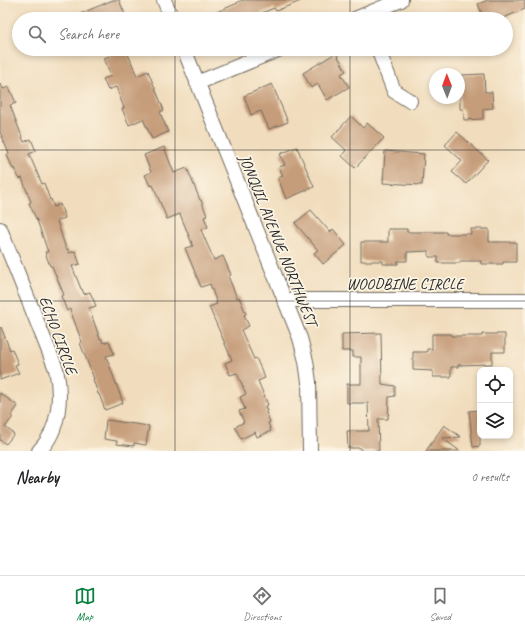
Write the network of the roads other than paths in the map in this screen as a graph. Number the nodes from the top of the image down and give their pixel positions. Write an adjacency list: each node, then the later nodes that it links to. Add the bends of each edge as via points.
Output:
1 (164, 0): 3 (street)
2 (401, 0): 4 (street)
3 (169, 12)
4 (374, 12)
5 (187, 56): 8 (street, JONQUIL AVENUE NORTHWEST)
6 (263, 56): 8 (street)
7 (381, 56): 9 (street, via 394,91)
8 (197, 83): 11 (street, JONQUIL AVENUE NORTHWEST)
9 (410, 101)
10 (0, 229): 13 (street, ECHO CIRCLE, via 58,377 58,415)
11 (284, 300): 12 (street, WOODBINE CIRCLE); 14 (street, JONQUIL AVENUE NORTHWEST, via 300,338 306,361 309,382)
12 (525, 300)
13 (45, 449)
14 (310, 451)

